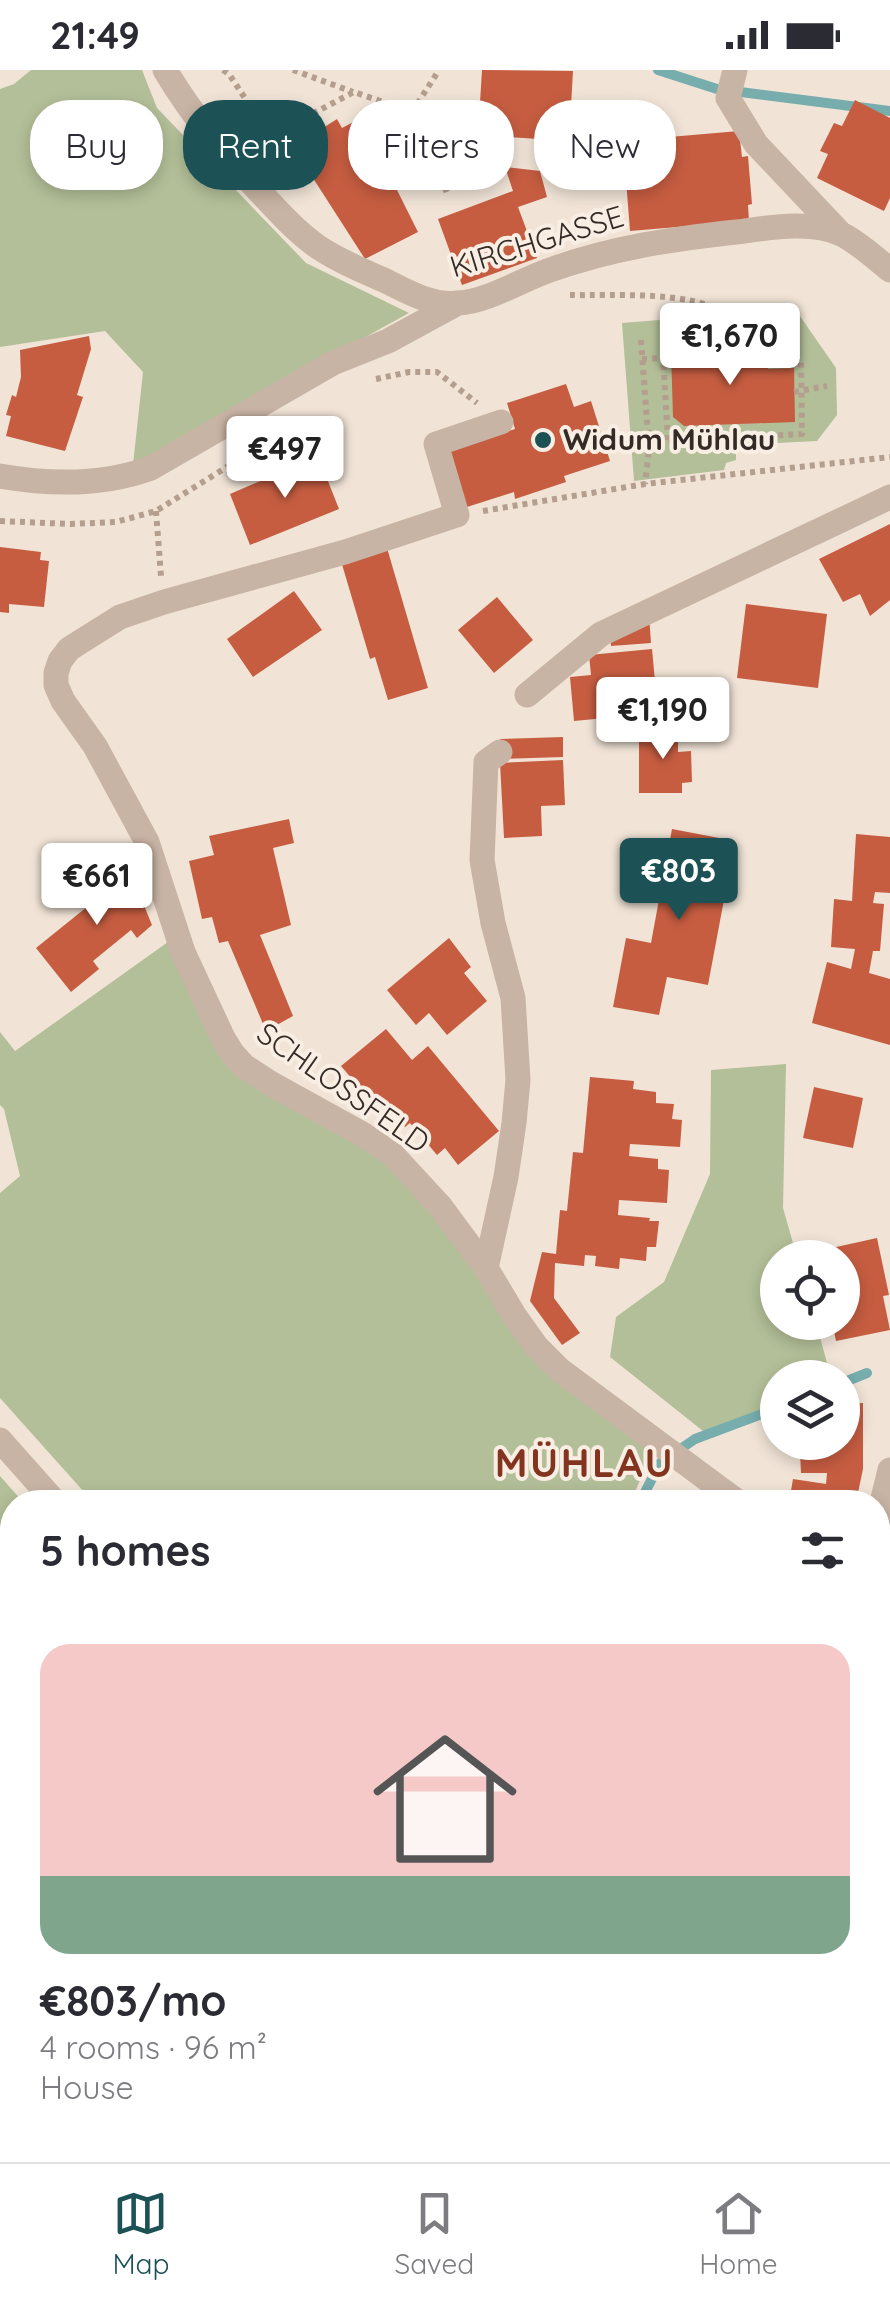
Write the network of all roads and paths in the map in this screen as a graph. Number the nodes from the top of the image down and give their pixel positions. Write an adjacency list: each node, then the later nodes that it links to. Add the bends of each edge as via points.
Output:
1 (165, 70): 14 (street, KIRCHGASSE, via 225,154 294,229 379,278)
2 (294, 70): 6 (path)
3 (439, 70): 8 (path)
4 (735, 70): 11 (street, via 728,98 756,144)
5 (227, 71): 6 (path, via 270,136)
6 (354, 92): 7 (path)
7 (377, 100)
8 (420, 100)
9 (446, 190): 10 (path)
10 (448, 195)
11 (840, 233): 12 (street, KIRCHGASSE); 14 (street, KIRCHGASSE, via 780,227 648,243)
12 (890, 270)
13 (567, 294): 16 (path, via 714,306 725,314)
14 (456, 304): 26 (street, via 332,363 131,475 76,483)
15 (641, 340): 18 (path)
16 (726, 342): 17 (path, via 671,346); 21 (path, via 776,341 778,362 801,362)
17 (663, 358): 18 (path); 23 (path)
18 (642, 359): 24 (path)
19 (371, 380): 22 (path, via 438,372)
20 (827, 386): 21 (path)
21 (798, 391): 23 (path, via 802,434)
22 (501, 422): 30 (street, via 436,444)
23 (668, 440): 24 (path)
24 (649, 449): 27 (path)
25 (890, 458): 27 (path)
26 (0, 476)
27 (645, 484): 30 (path)
28 (890, 498): 32 (street, via 601,634)
29 (156, 511): 31 (path)
30 (457, 515): 31 (street, SCHLOSSFELD)
31 (164, 602): 34 (street, SCHLOSSFELD, via 120,617 69,648 56,685 147,842 184,952 223,1038 244,1066 392,1154)
32 (527, 695)
33 (500, 752): 34 (street, via 486,762 482,860 513,998 518,1080)
34 (486, 1268): 37 (street, SCHLOSSFELD, via 514,1316 560,1370)
35 (0, 1440): 36 (street)
36 (44, 1490)
37 (722, 1490)

